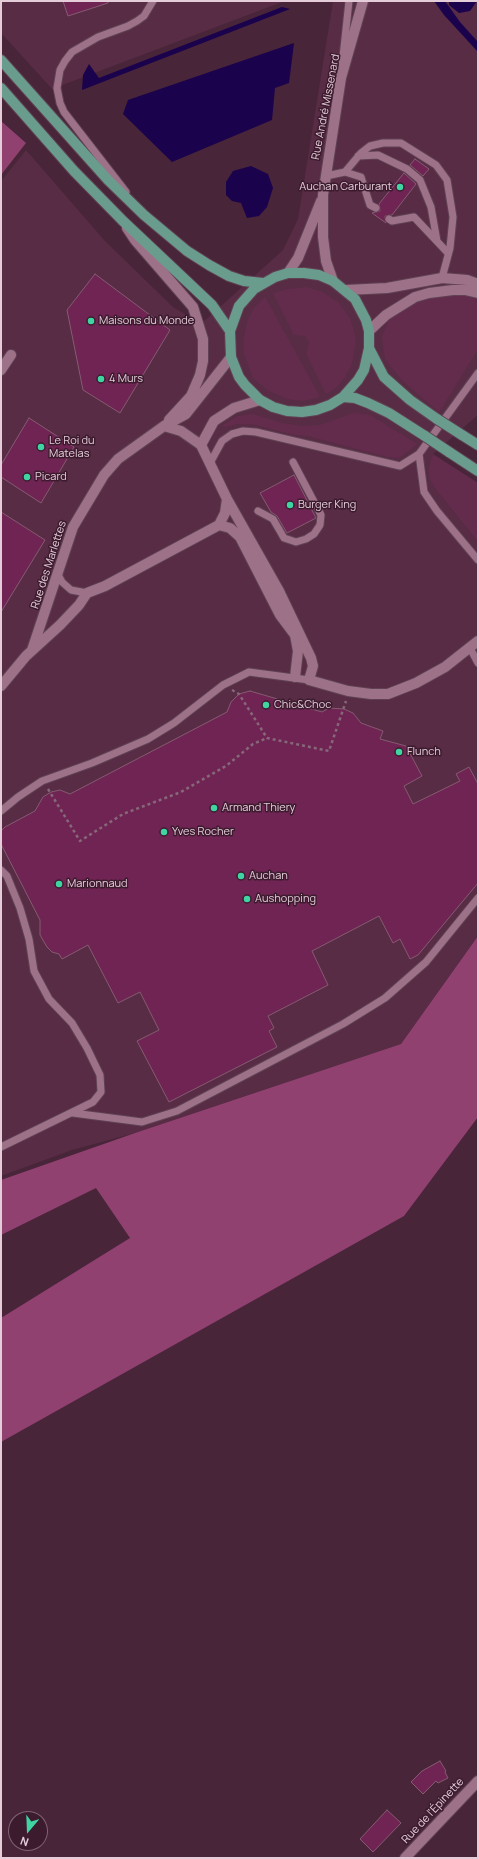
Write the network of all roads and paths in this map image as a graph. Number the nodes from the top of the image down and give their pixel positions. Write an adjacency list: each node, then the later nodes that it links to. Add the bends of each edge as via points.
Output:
1 (153, 1): 12 (lane, via 144,16 72,52 60,70 57,88 64,112)
2 (349, 1): 5 (lane)
3 (363, 1): 5 (street, Rue André Missenard)
4 (1, 60): 12 (main road, via 108,180)
5 (341, 78): 9 (street, Rue André Missenard)
6 (1, 88): 14 (main road, via 74,171)
7 (358, 156): 8 (lane); 15 (lane, via 378,155 407,169 420,180 432,207); 16 (lane, via 370,146 401,143 436,165 446,180 451,198 453,217)
8 (345, 172): 9 (lane); 11 (lane, via 362,177 370,205)
9 (326, 176): 10 (street, Rue André Missenard)
10 (323, 195): 17 (street, Rue André Missenard, via 298,258); 19 (street, Rue André Missenard, via 323,237 326,261)
11 (376, 208)
12 (144, 215): 20 (main road, via 209,265 244,281)
13 (389, 219): 15 (lane, via 392,221 414,217)
14 (123, 221): 24 (main road, via 212,305); 33 (street, via 135,240 193,307 203,339 203,361 191,396)
15 (437, 241): 16 (lane)
16 (448, 253): 18 (lane)
17 (288, 273): 19 (main road, via 304,272); 20 (main road)
18 (442, 278): 21 (street, via 467,280); 22 (street, via 388,288)
19 (333, 281): 22 (main road)
20 (263, 283): 24 (main road, via 239,306)
21 (478, 284)
22 (346, 290): 25 (main road, via 361,309)
23 (478, 293): 25 (street, via 459,290 415,297 390,312)
24 (230, 331): 28 (main road)
25 (369, 331): 26 (main road)
26 (369, 348): 31 (main road, via 364,370); 35 (main road, bridge, via 384,377 410,400)
27 (11, 355): 29 (street)
28 (231, 357): 32 (main road, via 239,377); 33 (street, via 186,414)
29 (1, 370)
30 (478, 373): 36 (lane)
31 (343, 397): 32 (main road, via 330,405 302,412 273,407); 39 (main road, bridge, via 355,398 389,413)
32 (260, 400): 34 (street, via 234,408 214,421)
33 (164, 426): 34 (street, via 176,429); 44 (street, Rue des Marlettes, via 118,459 104,475 73,527)
34 (201, 445): 38 (street)
35 (478, 445)
36 (419, 454): 38 (lane, via 400,466 243,431 232,434 222,441); 43 (lane, via 424,492)
37 (293, 462): 41 (lane, via 321,515 320,525 314,534 296,542 284,538 273,519)
38 (210, 463): 40 (street)
39 (478, 471)
40 (227, 499): 42 (street, via 225,513); 51 (street, via 279,591 311,658 313,666)
41 (258, 511)
42 (219, 525): 45 (street, via 105,586); 50 (street, via 230,528 240,537 280,616 295,635 298,652)
43 (478, 560)
44 (58, 573): 45 (lane, via 62,582 71,590); 48 (street, Rue des Marlettes)
45 (87, 593): 48 (street, Rue des Marlettes, via 60,625)
46 (478, 641): 47 (street)
47 (470, 648): 49 (lane); 51 (street, via 445,667 416,683 388,694 348,691)
48 (32, 650): 52 (street, Rue des Marlettes)
49 (478, 663)
50 (295, 677): 51 (lane); 57 (lane, via 249,672 223,685 148,739 42,781)
51 (309, 680)
52 (1, 686)
53 (239, 694): 55 (path)
54 (344, 709): 55 (path, via 329,751)
55 (267, 738): 56 (path, via 253,744 226,766 180,792 123,814 80,841)
56 (51, 792)
57 (1, 811)
58 (1, 870): 60 (lane, via 7,876 20,908 29,939 34,971 49,999 72,1023 100,1074 101,1092 93,1102)
59 (478, 898): 60 (lane, via 426,962 385,998 343,1024 177,1111 142,1122)
60 (73, 1113): 61 (lane)
61 (1, 1147)
62 (478, 1781): 63 (street, Rue de l'Épinette)
63 (405, 1858)

